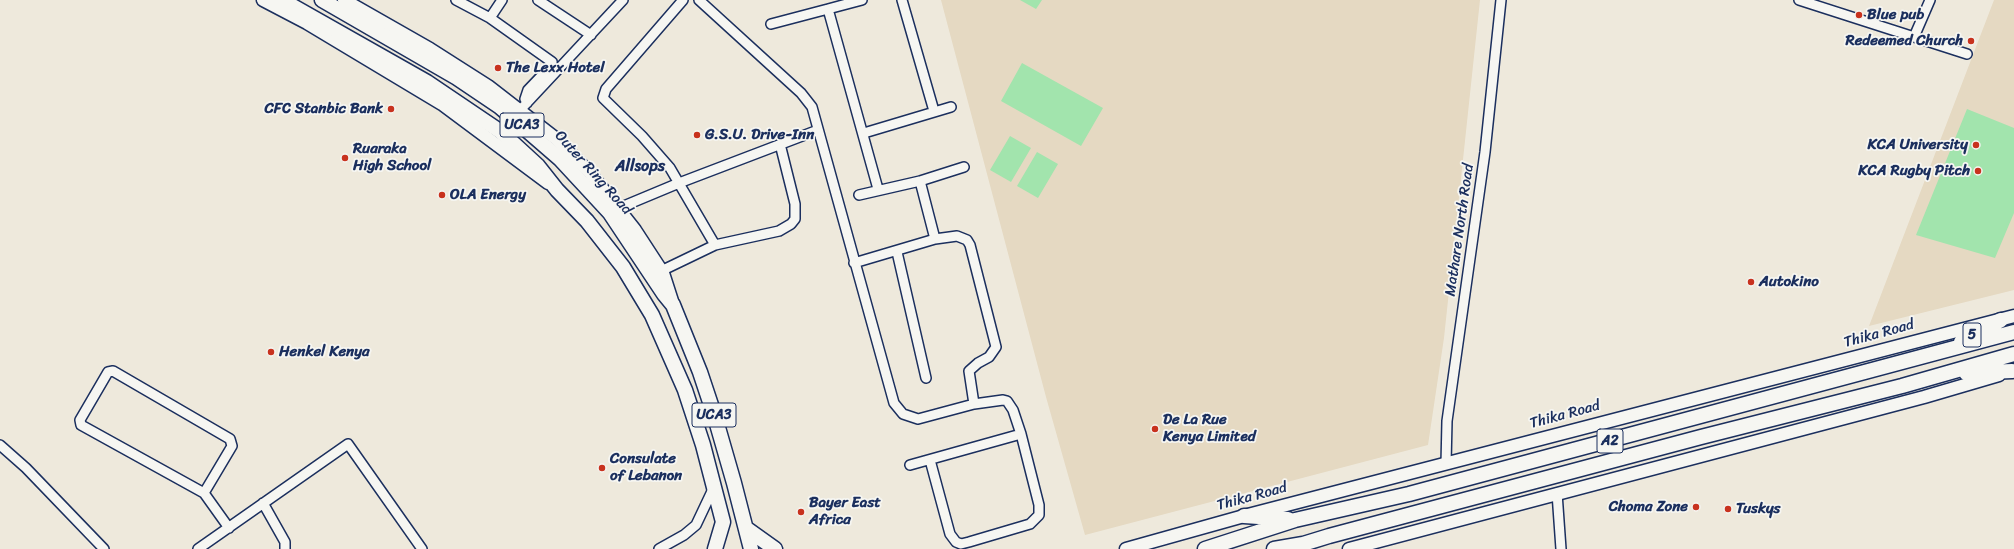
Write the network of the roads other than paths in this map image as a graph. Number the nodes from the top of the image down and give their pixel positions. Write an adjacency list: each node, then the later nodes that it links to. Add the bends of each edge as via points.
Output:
1 (263, 0): 32 (main road, UCA3, via 442,104)
2 (282, 0): 32 (main road, UCA3, via 427,82 471,111 521,148)
3 (322, 0): 40 (main road, Outer Ring Road / UCA3, via 457,78 500,107 541,141 610,213)
4 (344, 0): 22 (main road, Outer Ring Road / UCA3)
5 (456, 0): 17 (street)
6 (502, 0): 17 (street)
7 (538, 0): 19 (street)
8 (623, 0): 19 (street)
9 (683, 0): 30 (street, via 606,89 603,98 642,136)
10 (699, 0): 25 (street, via 801,93 812,107)
11 (862, 0): 16 (street)
12 (902, 0): 24 (street)
13 (1501, 0): 52 (street, Mathare North Road, via 1485,152 1447,421)
14 (1930, 0): 20 (street)
15 (1805, 1): 20 (street)
16 (828, 9): 18 (street); 26 (street)
17 (490, 18): 22 (street, via 552,62 528,90)
18 (771, 24)
19 (591, 34): 22 (street)
20 (1914, 37): 21 (street)
21 (1967, 54)
22 (524, 107): 34 (main road, Outer Ring Road / UCA3, via 575,157)
23 (951, 107): 24 (street)
24 (934, 111): 26 (street)
25 (818, 130): 27 (street); 38 (street)
26 (864, 133): 31 (street)
27 (780, 144): 30 (street); 36 (street, via 795,204 795,219 779,231)
28 (964, 167): 29 (street)
29 (920, 180): 31 (street); 35 (street)
30 (680, 183): 34 (street); 36 (street)
31 (878, 189): 33 (street)
32 (557, 190): 54 (main road, UCA3, via 587,221 623,268 652,315 685,390)
33 (859, 195)
34 (619, 208): 39 (main road, Outer Ring Road / UCA3)
35 (935, 238): 37 (street); 48 (street, via 957,236 967,240 970,245 995,340 994,352 969,371)
36 (715, 245): 39 (street)
37 (897, 252): 38 (street); 47 (street)
38 (854, 263): 48 (street, via 894,403 898,409 918,419)
39 (661, 270): 40 (main road, Outer Ring Road / UCA3)
40 (673, 305): 61 (main road, Outer Ring Road / UCA3, via 703,379)
41 (2007, 318): 43 (main road, 5); 52 (main road, Thika Road)
42 (2014, 332): 43 (main road, A2)
43 (1945, 351): 59 (main road, A2, via 1409,494)
44 (2014, 354): 46 (main road, A2)
45 (2013, 371): 46 (main road); 56 (main road)
46 (1944, 374): 63 (main road, A2, via 1329,536)
47 (926, 378)
48 (974, 404): 49 (street, via 1007,401 1013,410)
49 (1021, 434): 51 (street); 51 (street, via 1035,487 1039,514 1030,524 969,542 961,544 953,540)
50 (0, 445): 64 (street, via 26,468)
51 (930, 460): 53 (street)
52 (1446, 464): 58 (main road, Thika Road)
53 (910, 465)
54 (714, 486): 62 (street, via 696,525 684,536); 68 (main road, UCA3, via 723,522)
55 (204, 493): 55 (street, via 81,425 80,420 108,372 113,371 230,439 232,446); 60 (street)
56 (1557, 494): 74 (main road); 75 (street)
57 (263, 503): 60 (street); 66 (street, via 285,542); 67 (street, via 348,444)
58 (1244, 516): 59 (main road); 71 (main road, Thika Road)
59 (1295, 520): 72 (main road, A2)
60 (229, 528): 65 (street)
61 (747, 529): 69 (main road, Outer Ring Road); 70 (main road)
62 (662, 547)
63 (1299, 547): 73 (main road, A2)
64 (104, 549)
65 (198, 549)
66 (285, 549)
67 (422, 549)
68 (715, 549)
69 (751, 549)
70 (775, 549)
71 (1126, 549)
72 (1205, 549)
73 (1274, 549)
74 (1349, 549)
75 (1561, 549)

